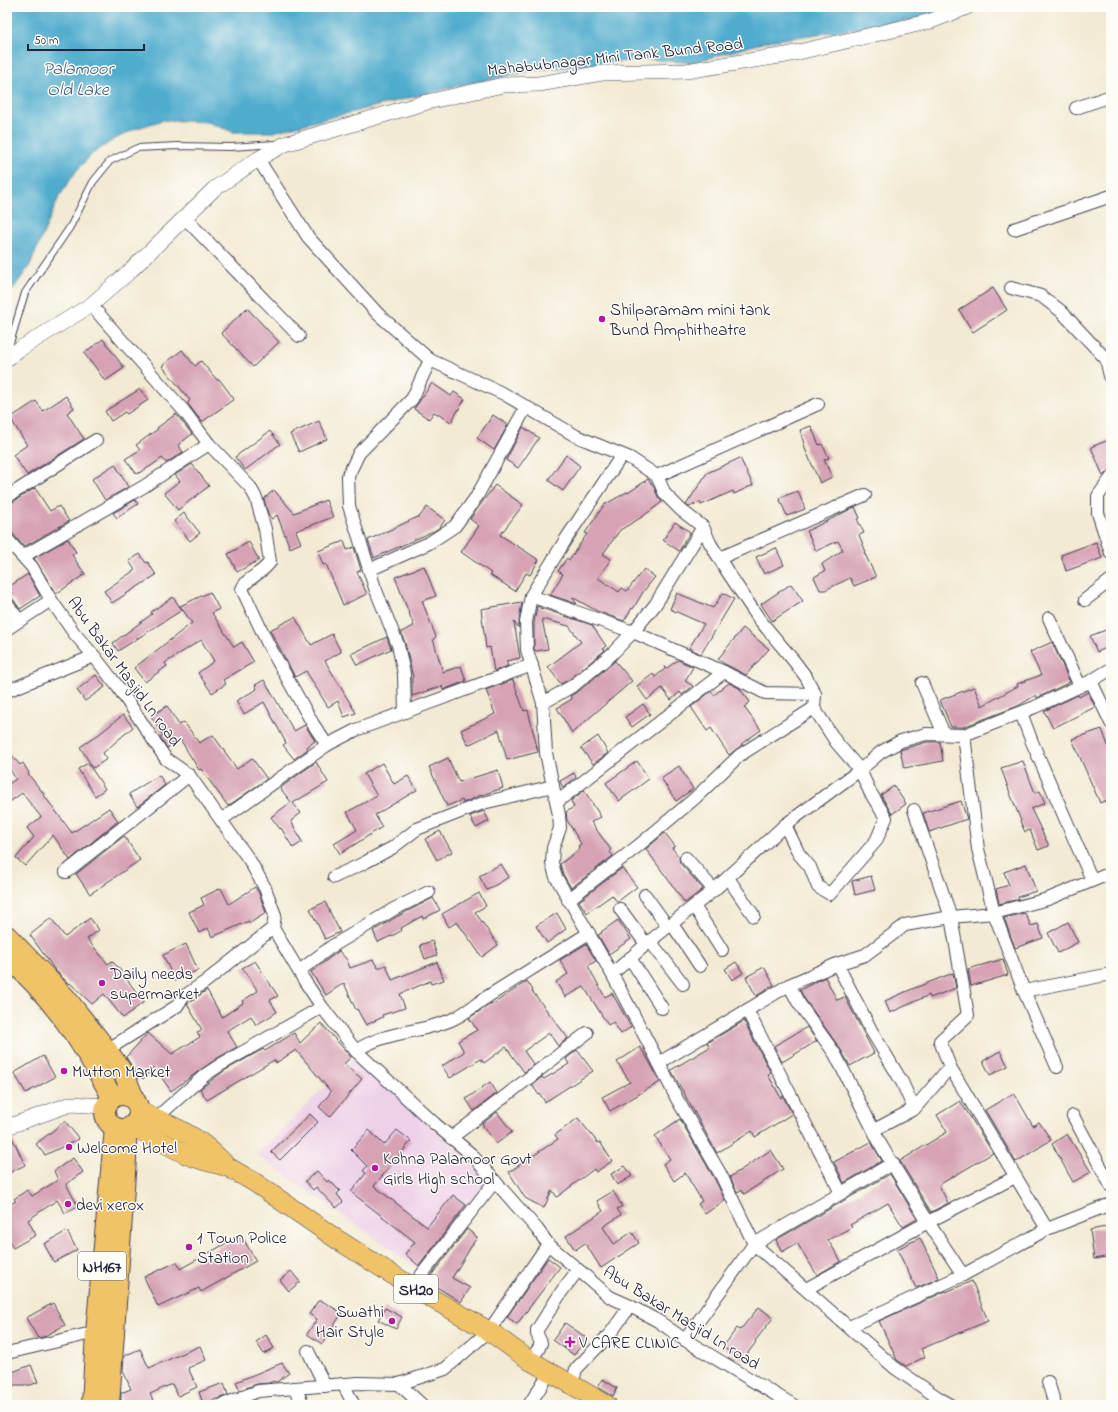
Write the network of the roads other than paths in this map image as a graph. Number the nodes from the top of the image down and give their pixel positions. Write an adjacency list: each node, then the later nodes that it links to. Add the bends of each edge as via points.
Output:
1 (967, 7): 4 (street, Mahabubnagar Mini Tank Bund Road, via 931,21 786,55 686,71 602,73 539,84 503,85 427,102)
2 (1111, 96): 3 (street)
3 (1076, 108)
4 (285, 144): 5 (street, Mahabubnagar Mini Tank Bund Road); 12 (lane, via 137,148 110,161 93,182 70,227 25,293)
5 (258, 159): 7 (street, Mahabubnagar Mini Tank Bund Road, via 214,189); 14 (street, via 308,237 378,314)
6 (1111, 196): 8 (street)
7 (184, 217): 10 (street, Mahabubnagar Mini Tank Bund Road, via 129,272); 11 (street)
8 (1014, 229)
9 (1011, 288): 15 (street, via 1041,296 1061,311)
10 (91, 305): 13 (street, Mahabubnagar Mini Tank Bund Road); 20 (street, via 184,411)
11 (299, 336)
12 (7, 353)
13 (7, 359)
14 (430, 360): 18 (street, via 504,394); 31 (street, via 412,399 359,453 348,476 349,506)
15 (1109, 361): 16 (street)
16 (1111, 380)
17 (818, 404): 22 (street)
18 (526, 407): 21 (street, via 576,436); 31 (street, via 477,496 455,526 429,543)
19 (96, 440): 25 (street)
20 (209, 444): 29 (street, via 143,487); 56 (street, via 244,480 256,498 266,530 270,562 265,569 244,583 242,589 268,644)
21 (622, 455): 22 (street); 33 (street)
22 (657, 476): 26 (street, via 665,494)
23 (1111, 478): 28 (street, via 1098,496 1098,513)
24 (865, 495): 30 (street)
25 (7, 497)
26 (703, 527): 30 (street); 40 (street, via 655,605)
27 (7, 539): 29 (street, Abu Bakar Masjid Ln road)
28 (1111, 553)
29 (22, 557): 34 (street, Abu Bakar Masjid Ln road, via 32,567)
30 (720, 558): 48 (street, via 759,619 806,677)
31 (369, 570): 51 (street, via 398,645 404,674)
32 (1111, 580): 35 (street)
33 (531, 596): 40 (street); 42 (street, via 526,622 526,650)
34 (51, 600): 38 (street); 41 (street, Abu Bakar Masjid Ln road)
35 (1085, 600)
36 (7, 604): 38 (street)
37 (1048, 618): 46 (street)
38 (19, 620): 39 (street)
39 (7, 629)
40 (633, 632): 44 (street); 49 (street, via 612,654 574,685)
41 (94, 656): 47 (street); 58 (street, Abu Bakar Masjid Ln road, via 166,758)
42 (532, 665): 49 (street); 51 (street)
43 (1111, 669): 46 (street)
44 (724, 672): 48 (street, via 765,693); 60 (street)
45 (922, 683): 54 (street)
46 (1085, 684): 52 (street); 53 (street)
47 (7, 692)
48 (815, 694): 50 (street)
49 (543, 703): 59 (street, via 546,753)
50 (814, 708): 57 (street, via 836,742); 73 (street, via 740,755 655,832)
51 (405, 712): 56 (street, via 356,730)
52 (1021, 713): 55 (street); 69 (street)
53 (1111, 723)
54 (944, 734): 55 (street); 57 (street, via 926,734 902,741 881,752)
55 (964, 735): 76 (street, via 978,849)
56 (327, 746): 62 (street)
57 (860, 770): 63 (street); 63 (street, via 886,818 876,841 830,894 818,887 810,867 799,854)
58 (189, 775): 62 (street, Abu Bakar Masjid Ln road); 65 (street)
59 (553, 786): 60 (street); 67 (street, via 483,803 417,829 392,848)
60 (557, 802): 73 (street, via 560,828 553,848 552,863)
61 (914, 810): 78 (street)
62 (221, 820): 80 (street, Abu Bakar Masjid Ln road, via 250,861 265,888 276,918)
63 (785, 825): 68 (street)
64 (686, 858): 70 (street)
65 (66, 872)
66 (1111, 873): 69 (street)
67 (334, 877)
68 (728, 878): 70 (street); 77 (street)
69 (1092, 880): 76 (street, via 1048,899)
70 (714, 890): 74 (street)
71 (430, 892): 89 (street, via 394,909 331,947)
72 (645, 895): 79 (street)
73 (568, 900): 81 (street)
74 (694, 906): 79 (street); 84 (street)
75 (620, 909): 83 (street)
76 (994, 913): 78 (street); 94 (street)
77 (754, 916)
78 (951, 917): 87 (street, via 905,925 865,955); 102 (street, via 968,1015 940,1041)
79 (670, 925): 83 (street); 88 (street)
80 (273, 928): 89 (street, Abu Bakar Masjid Ln road); 99 (street, via 183,997 177,1006)
81 (589, 933): 90 (street); 100 (street, via 454,1019 437,1026 381,1038)
82 (7, 936): 99 (highway, NH167, via 65,997)
83 (648, 943): 86 (street); 92 (street)
84 (722, 950)
85 (7, 956): 104 (highway, via 27,974 74,1032 92,1060)
86 (630, 958): 90 (street); 96 (street)
87 (837, 964): 93 (street); 105 (street, via 871,1030 902,1082)
88 (700, 966)
89 (299, 971): 95 (street, Abu Bakar Masjid Ln road)
90 (612, 974): 101 (street)
91 (1111, 974): 94 (street)
92 (683, 984)
93 (789, 985): 97 (street); 109 (street, via 835,1054)
94 (1024, 991): 103 (street)
95 (322, 1007): 100 (street, Abu Bakar Masjid Ln road); 107 (street, via 220,1065)
96 (662, 1008)
97 (747, 1010): 101 (street); 116 (street)
98 (587, 1033): 110 (street)
99 (107, 1050): 107 (highway, NH167, via 125,1076)
100 (356, 1051): 110 (street, Abu Bakar Masjid Ln road)
101 (659, 1063): 121 (street, via 721,1175)
102 (950, 1067): 105 (street); 113 (street)
103 (1057, 1067)
104 (109, 1101): 107 (highway, via 121,1094 126,1095); 107 (highway, via 104,1112 109,1124); 108 (street, via 71,1104)
105 (914, 1109): 109 (street)
106 (1073, 1116): 115 (street)
107 (134, 1119): 112 (main road, SH20, via 185,1154); 112 (main road, SH20, via 179,1129 211,1150); 129 (highway, NH167); 143 (highway, NH167, via 126,1159)
108 (7, 1127)
109 (874, 1130): 111 (street)
110 (451, 1138): 114 (street, Abu Bakar Masjid Ln road, via 472,1154)
111 (893, 1163): 116 (street); 118 (street)
112 (228, 1167): 124 (main road, SH20)
113 (1015, 1177): 118 (street); 119 (street)
114 (495, 1181): 120 (street, Abu Bakar Masjid Ln road); 124 (street)
115 (1111, 1186)
116 (841, 1193): 121 (street)
117 (1111, 1204): 119 (street)
118 (928, 1222): 123 (street); 125 (street)
119 (1047, 1230): 123 (street)
120 (548, 1244): 122 (street, Abu Bakar Masjid Ln road); 128 (street)
121 (754, 1244): 125 (street); 130 (street)
122 (578, 1270): 126 (street, Abu Bakar Masjid Ln road, via 610,1296); 133 (street, via 537,1330 541,1343)
123 (963, 1275): 127 (street)
124 (412, 1287): 128 (main road, SH20)
125 (806, 1289): 127 (street)
126 (630, 1306): 130 (street, Abu Bakar Masjid Ln road); 138 (street, via 610,1334 576,1369)
127 (849, 1327): 151 (street, via 895,1368)
128 (489, 1331): 133 (main road, SH20); 137 (street, via 445,1369)
129 (96, 1332): 132 (street); 142 (highway, NH167)
130 (685, 1340): 150 (street, Abu Bakar Masjid Ln road)
131 (308, 1351): 139 (street)
132 (7, 1353)
133 (529, 1360): 134 (main road, SH20)
134 (550, 1372): 138 (main road, SH20); 148 (street)
135 (1048, 1382): 152 (street)
136 (343, 1384): 137 (street); 139 (street); 146 (street)
137 (399, 1384): 147 (street)
138 (572, 1385): 149 (main road, SH20)
139 (325, 1386): 140 (street)
140 (294, 1388): 141 (street, via 258,1391); 145 (street)
141 (244, 1401): 144 (street)
142 (92, 1405)
143 (109, 1405)
144 (222, 1405)
145 (304, 1405)
146 (354, 1405)
147 (422, 1405)
148 (529, 1405)
149 (607, 1405)
150 (793, 1405)
151 (951, 1405)
152 (1055, 1405)

